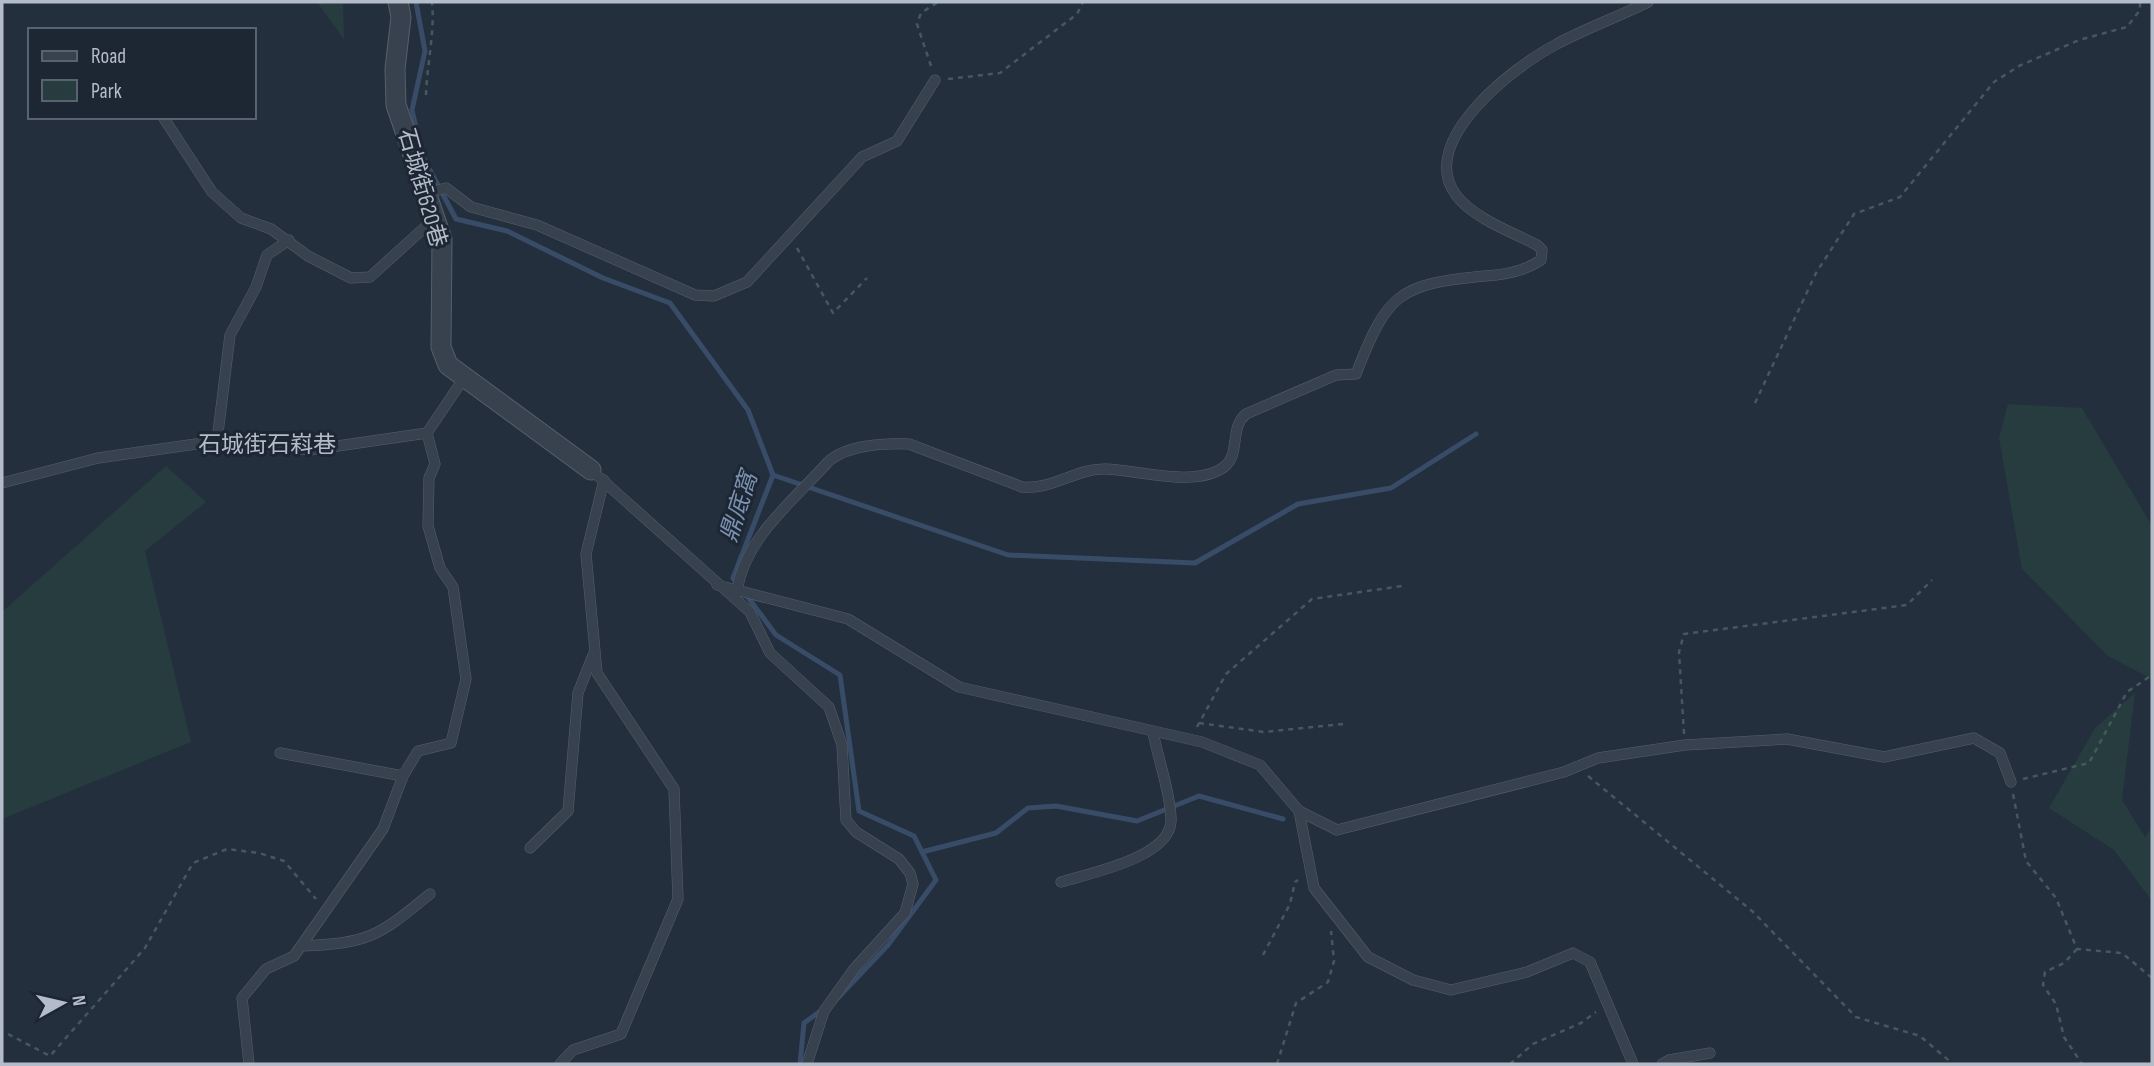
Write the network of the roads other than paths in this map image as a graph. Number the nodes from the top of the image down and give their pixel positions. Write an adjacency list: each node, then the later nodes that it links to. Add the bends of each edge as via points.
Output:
1 (398, 2): 5 (street, 石城街620巷, via 396,105)
2 (1648, 2): 14 (lane, via 1527,62 1470,112 1450,144 1449,180 1458,198 1537,245 1542,250 1541,260 1531,267 1454,279 1397,296 1356,374 1336,375 1246,414 1237,426 1234,454 1223,468 1208,474 1163,477 1095,470 1039,488 1022,486 909,444 842,452 755,542 744,560)
3 (935, 80): 5 (lane, via 897,141 862,157 747,282 714,296 695,295 537,225 471,207 446,188)
4 (164, 119): 7 (lane, via 212,192 242,218)
5 (428, 193): 6 (street, 石城街620巷)
6 (434, 219): 7 (lane, via 370,277 351,278); 8 (street, 石城街620巷, via 442,239 441,347 448,365)
7 (289, 240): 10 (lane, via 267,255 230,335)
8 (464, 378): 9 (lane); 11 (street, 石城街620巷)
9 (427, 433): 10 (lane, 石城街石嵙巷, via 310,450); 18 (lane, via 435,464 429,478 428,526 440,568 453,587 466,678 451,743 418,751)
10 (217, 440): 12 (lane, 石城街石嵙巷, via 98,458)
11 (597, 475): 13 (lane); 15 (lane, via 586,554)
12 (2, 483)
13 (717, 585): 14 (lane); 28 (lane, via 750,612 771,653 830,708 842,745 846,820 856,832 899,859 913,884 905,913 854,969 824,1011)
14 (737, 590): 16 (lane, via 848,619 958,687)
15 (595, 651): 21 (lane, via 578,692 568,811); 27 (lane, via 597,673 674,789 678,900 621,1034 573,1051)
16 (1153, 732): 20 (lane, via 1194,740 1260,765); 22 (lane, via 1172,820 1166,839 1139,857)
17 (280, 753): 18 (lane)
18 (403, 776): 24 (lane, via 383,829)
19 (2011, 782): 20 (lane, via 2000,753 1974,738 1884,757 1787,738 1685,745 1598,758 1337,830)
20 (1298, 811): 29 (lane, via 1314,888 1368,957 1413,981 1451,990 1527,972 1573,953 1590,962)
21 (530, 848)
22 (1061, 882)
23 (430, 894): 24 (lane, via 383,932 351,944)
24 (301, 946): 26 (lane, via 294,956 266,969 242,998)
25 (1710, 1052): 30 (lane)
26 (249, 1064)
27 (560, 1064)
28 (807, 1064)
29 (1633, 1064)
30 (1662, 1064)

